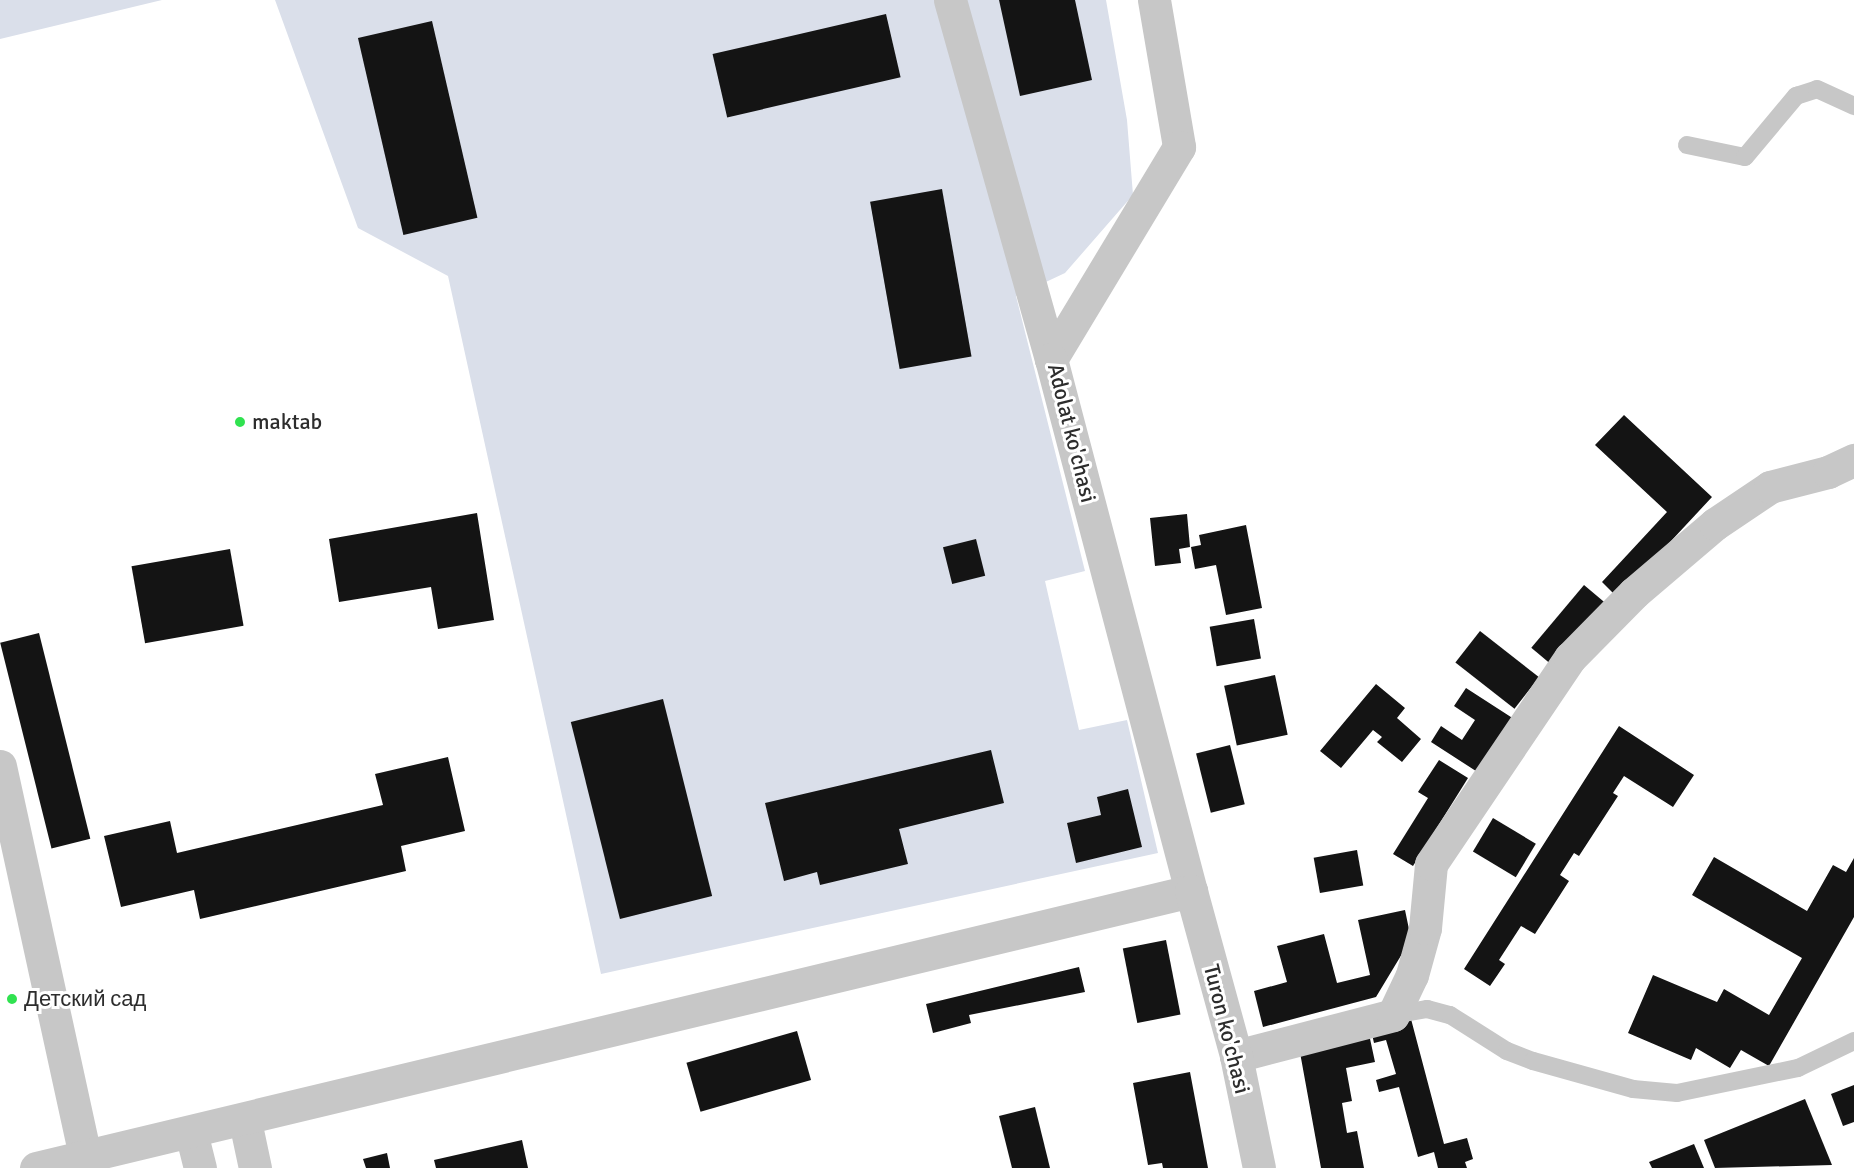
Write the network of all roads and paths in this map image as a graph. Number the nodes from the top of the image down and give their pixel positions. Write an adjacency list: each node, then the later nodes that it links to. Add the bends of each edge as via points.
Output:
1 (950, 0): 5 (street)
2 (1155, 0): 5 (street, Adolat ko'chasi, via 1179,147)
3 (1854, 106): 4 (lane, via 1817,89 1796,96 1745,157)
4 (1687, 145)
5 (1050, 359): 8 (street, Adolat ko'chasi)
6 (1854, 460): 9 (street, via 1828,472 1770,487 1715,524 1634,593 1570,658 1431,864 1425,928 1412,975)
7 (0, 766): 14 (street)
8 (1191, 891): 11 (street, Turon ko'chasi); 12 (street)
9 (1393, 1015): 10 (lane, via 1427,1009 1450,1015 1533,1061 1633,1089 1677,1093 1798,1068); 11 (street)
10 (1854, 1041)
11 (1236, 1056): 18 (street, Turon ko'chasi)
12 (244, 1121): 13 (street); 17 (street)
13 (191, 1132): 14 (street); 16 (street)
14 (86, 1156): 15 (street)
15 (36, 1168)
16 (200, 1168)
17 (255, 1168)
18 (1259, 1168)

